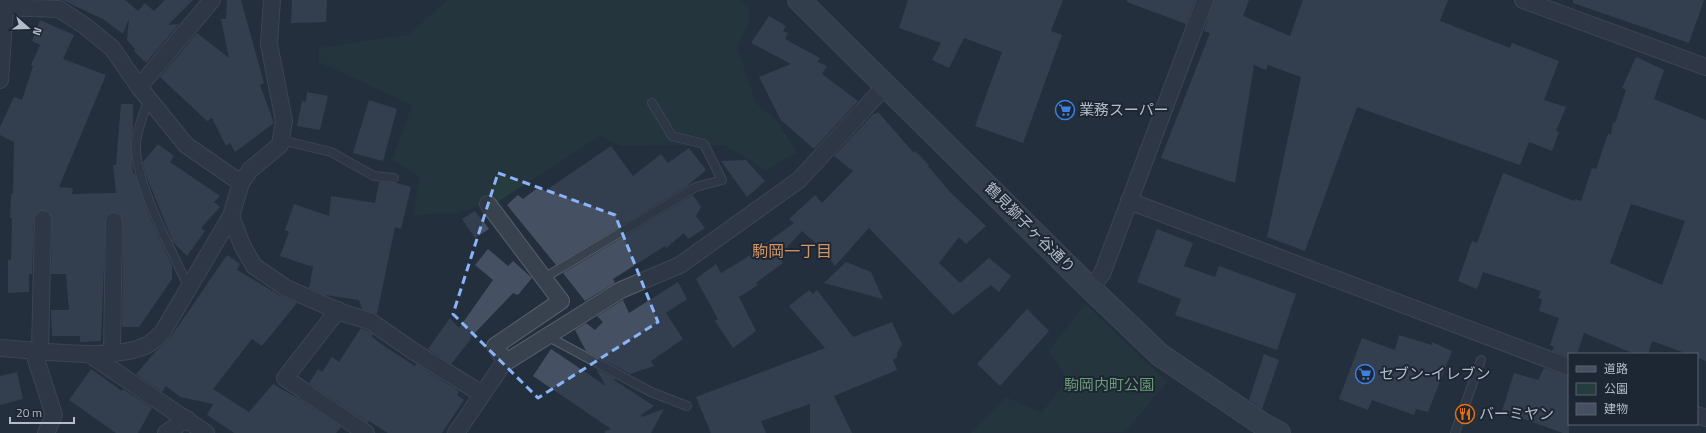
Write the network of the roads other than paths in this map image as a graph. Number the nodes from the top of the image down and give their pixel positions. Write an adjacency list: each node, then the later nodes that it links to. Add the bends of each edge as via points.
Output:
1 (212, 0): 11 (street)
2 (272, 0): 13 (street, via 269,44 284,121)
3 (799, 0): 10 (main road, 鶴見獅子ヶ谷通り)
4 (1205, 0): 16 (street)
5 (1523, 0): 8 (street)
6 (59, 5): 7 (street); 11 (street, via 112,48)
7 (2, 7): 9 (street)
8 (1706, 67)
9 (0, 80)
10 (886, 85): 22 (main road, 鶴見獅子ヶ谷通り); 25 (street, via 799,180 680,265 621,290)
11 (144, 93): 15 (street, via 186,146); 23 (lane, via 136,144 138,168 146,194)
12 (652, 103): 21 (lane, via 672,136 704,144 722,180 696,187)
13 (280, 140): 14 (lane, via 331,152 374,176); 15 (street, via 280,145 250,170)
14 (394, 178)
15 (241, 183): 18 (street)
16 (1129, 201): 22 (street, via 1102,274); 32 (street)
17 (488, 204): 21 (street)
18 (231, 216): 23 (street); 24 (street, via 242,245 254,266 286,288)
19 (43, 219): 27 (street)
20 (114, 221): 28 (street)
21 (544, 278): 31 (street, via 561,301 496,346)
22 (1090, 288): 41 (main road, 鶴見獅子ヶ谷通り, via 1160,355)
23 (189, 289): 28 (street, via 162,333 148,345)
24 (338, 310): 33 (street, via 370,322); 39 (street, via 285,378)
25 (547, 336): 31 (street); 34 (lane, via 651,392)
26 (0, 348): 27 (street)
27 (36, 350): 29 (street); 36 (street, via 54,414)
28 (112, 352): 29 (street)
29 (89, 354): 35 (street)
30 (1480, 360): 42 (lane)
31 (506, 362): 33 (street)
32 (1568, 367)
33 (482, 394): 40 (street)
34 (687, 406)
35 (187, 419): 37 (street); 38 (street)
36 (46, 433)
37 (166, 433)
38 (206, 433)
39 (366, 433)
40 (456, 433)
41 (1279, 433)
42 (1455, 433)

